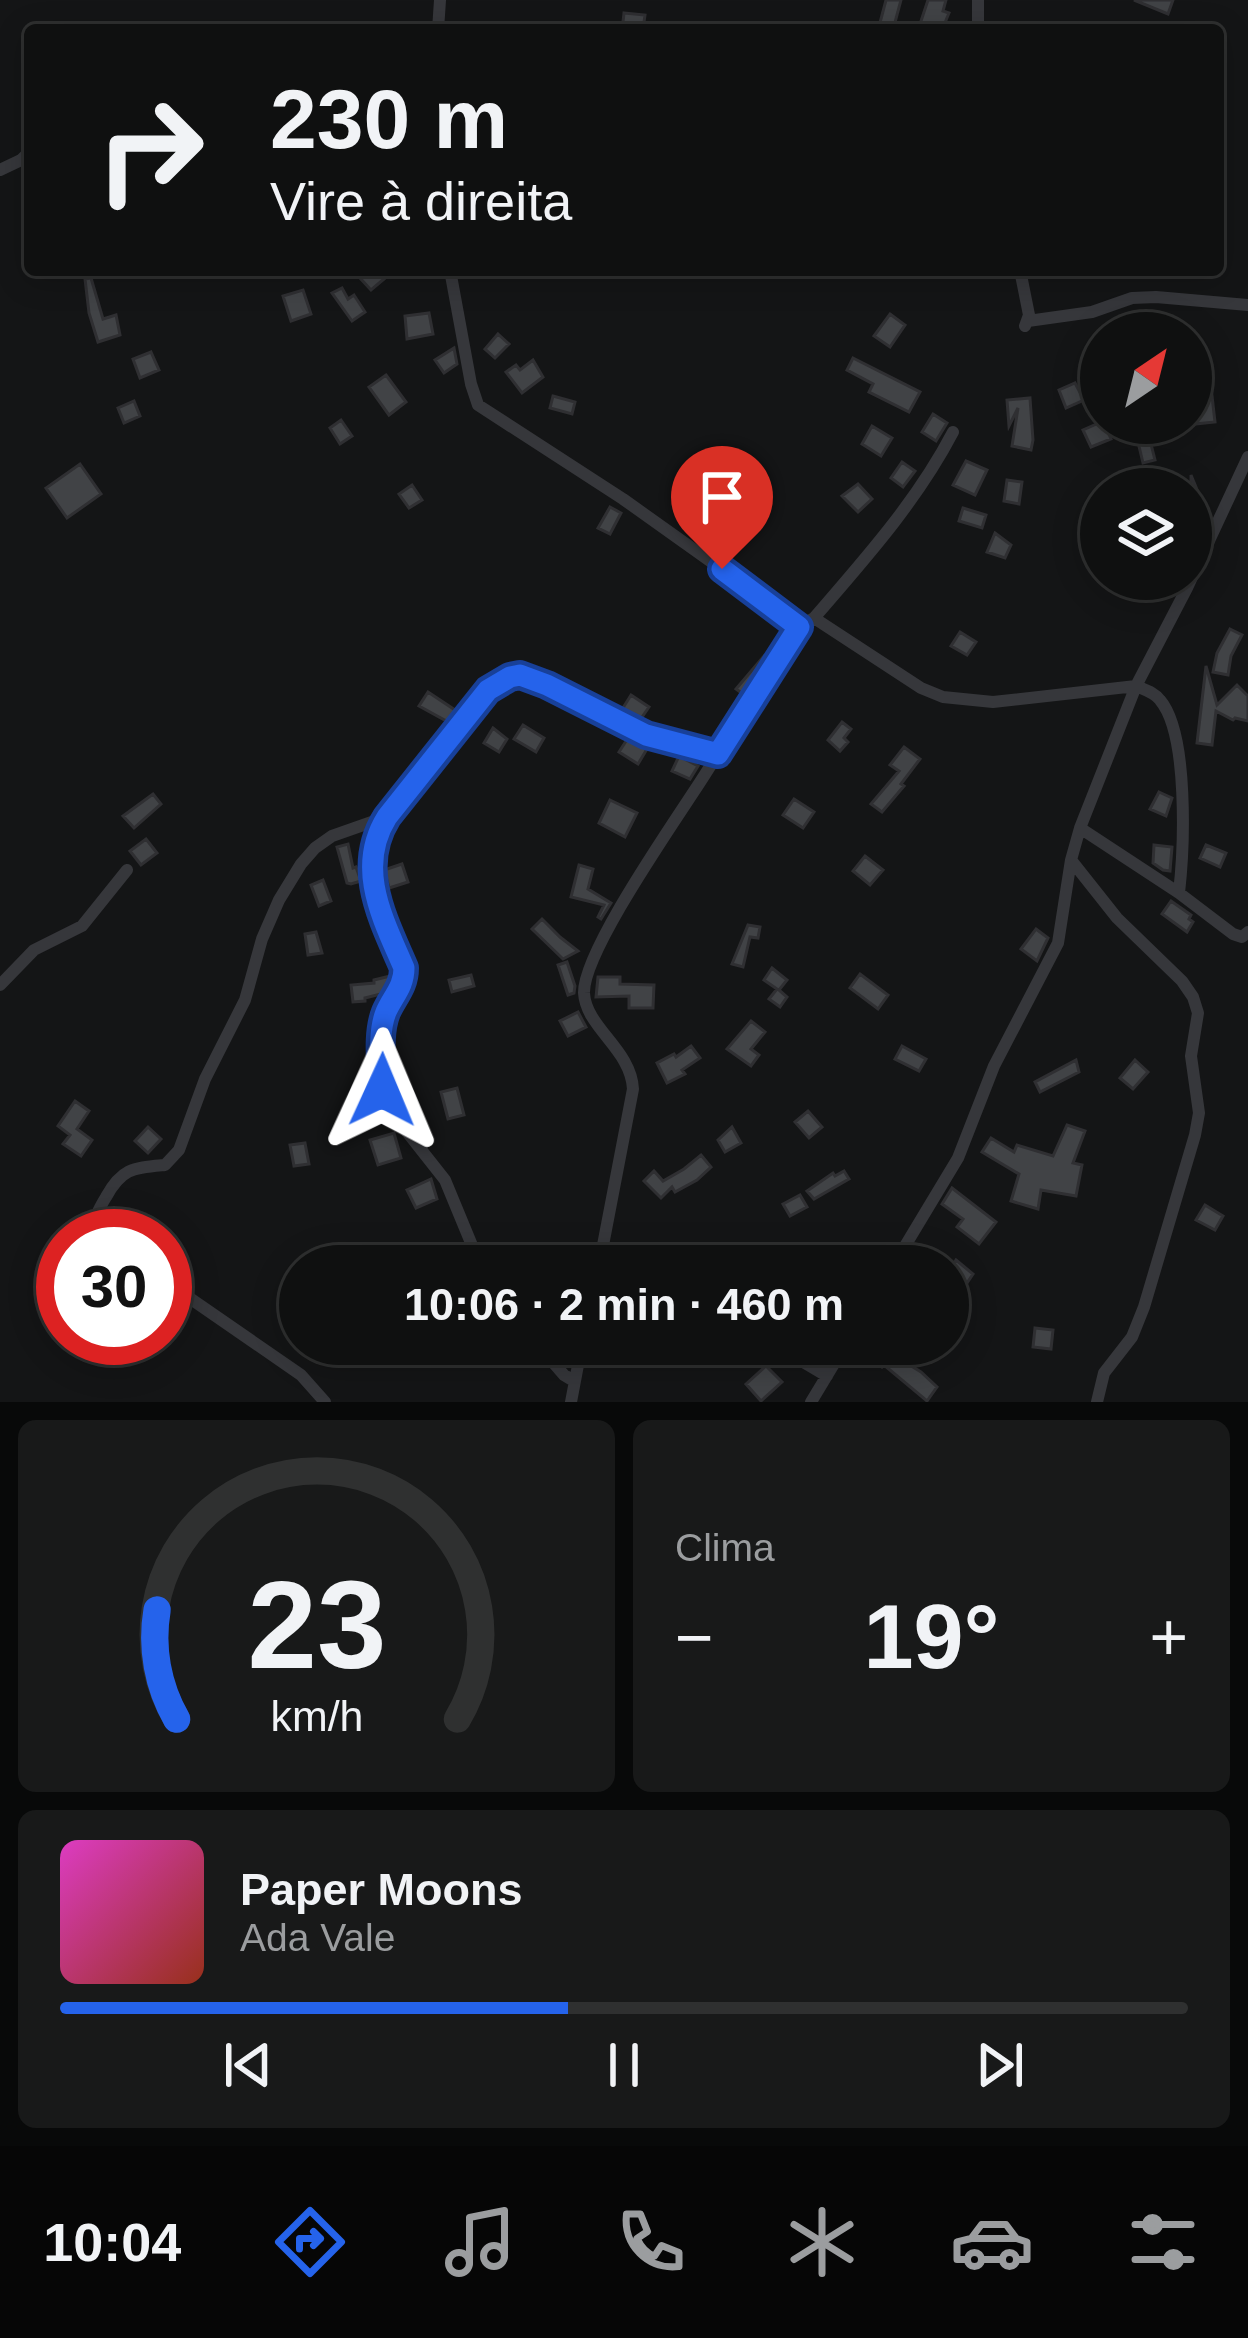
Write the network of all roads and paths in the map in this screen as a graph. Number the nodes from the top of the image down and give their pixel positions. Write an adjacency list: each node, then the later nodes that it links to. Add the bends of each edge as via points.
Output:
1 (451, 276): 7 (street, via 478,405)
2 (1021, 276): 3 (street, via 1027,324 1132,298)
3 (1248, 305)
4 (953, 432): 6 (street, via 913,500)
5 (1248, 457): 8 (street)
6 (814, 618): 7 (street); 8 (street, via 943,697 993,702)
7 (799, 627): 9 (street)
8 (1136, 686): 11 (street); 14 (street, via 1163,702 1177,735)
9 (718, 754): 10 (street, via 646,735 520,675 488,690); 19 (street, via 584,981 590,1013 632,1073)
10 (387, 817): 17 (street, via 332,836 301,864 262,939 245,1000 178,1150 165,1165 122,1173); 18 (street, via 377,833 373,890 404,980 383,1027 382,1090 445,1180)
11 (1080, 828): 12 (street); 14 (street)
12 (1071, 860): 20 (street, via 1058,944 994,1066 958,1158); 31 (street, via 1182,981 1198,1013 1195,1135 1144,1307 1104,1373)
13 (127, 870): 16 (street, via 82,926 34,950)
14 (1180, 893): 15 (street, via 1233,934)
15 (1248, 932)
16 (0, 985)
17 (99, 1209)
18 (472, 1245)
19 (607, 1245)
20 (906, 1245)
21 (192, 1300): 28 (street)
22 (555, 1365): 27 (street)
23 (577, 1365): 27 (street)
24 (808, 1365): 26 (street)
25 (834, 1365): 26 (street)
26 (827, 1376): 30 (street)
27 (574, 1381): 29 (street)
28 (326, 1402)
29 (571, 1402)
30 (811, 1402)
31 (1097, 1402)

